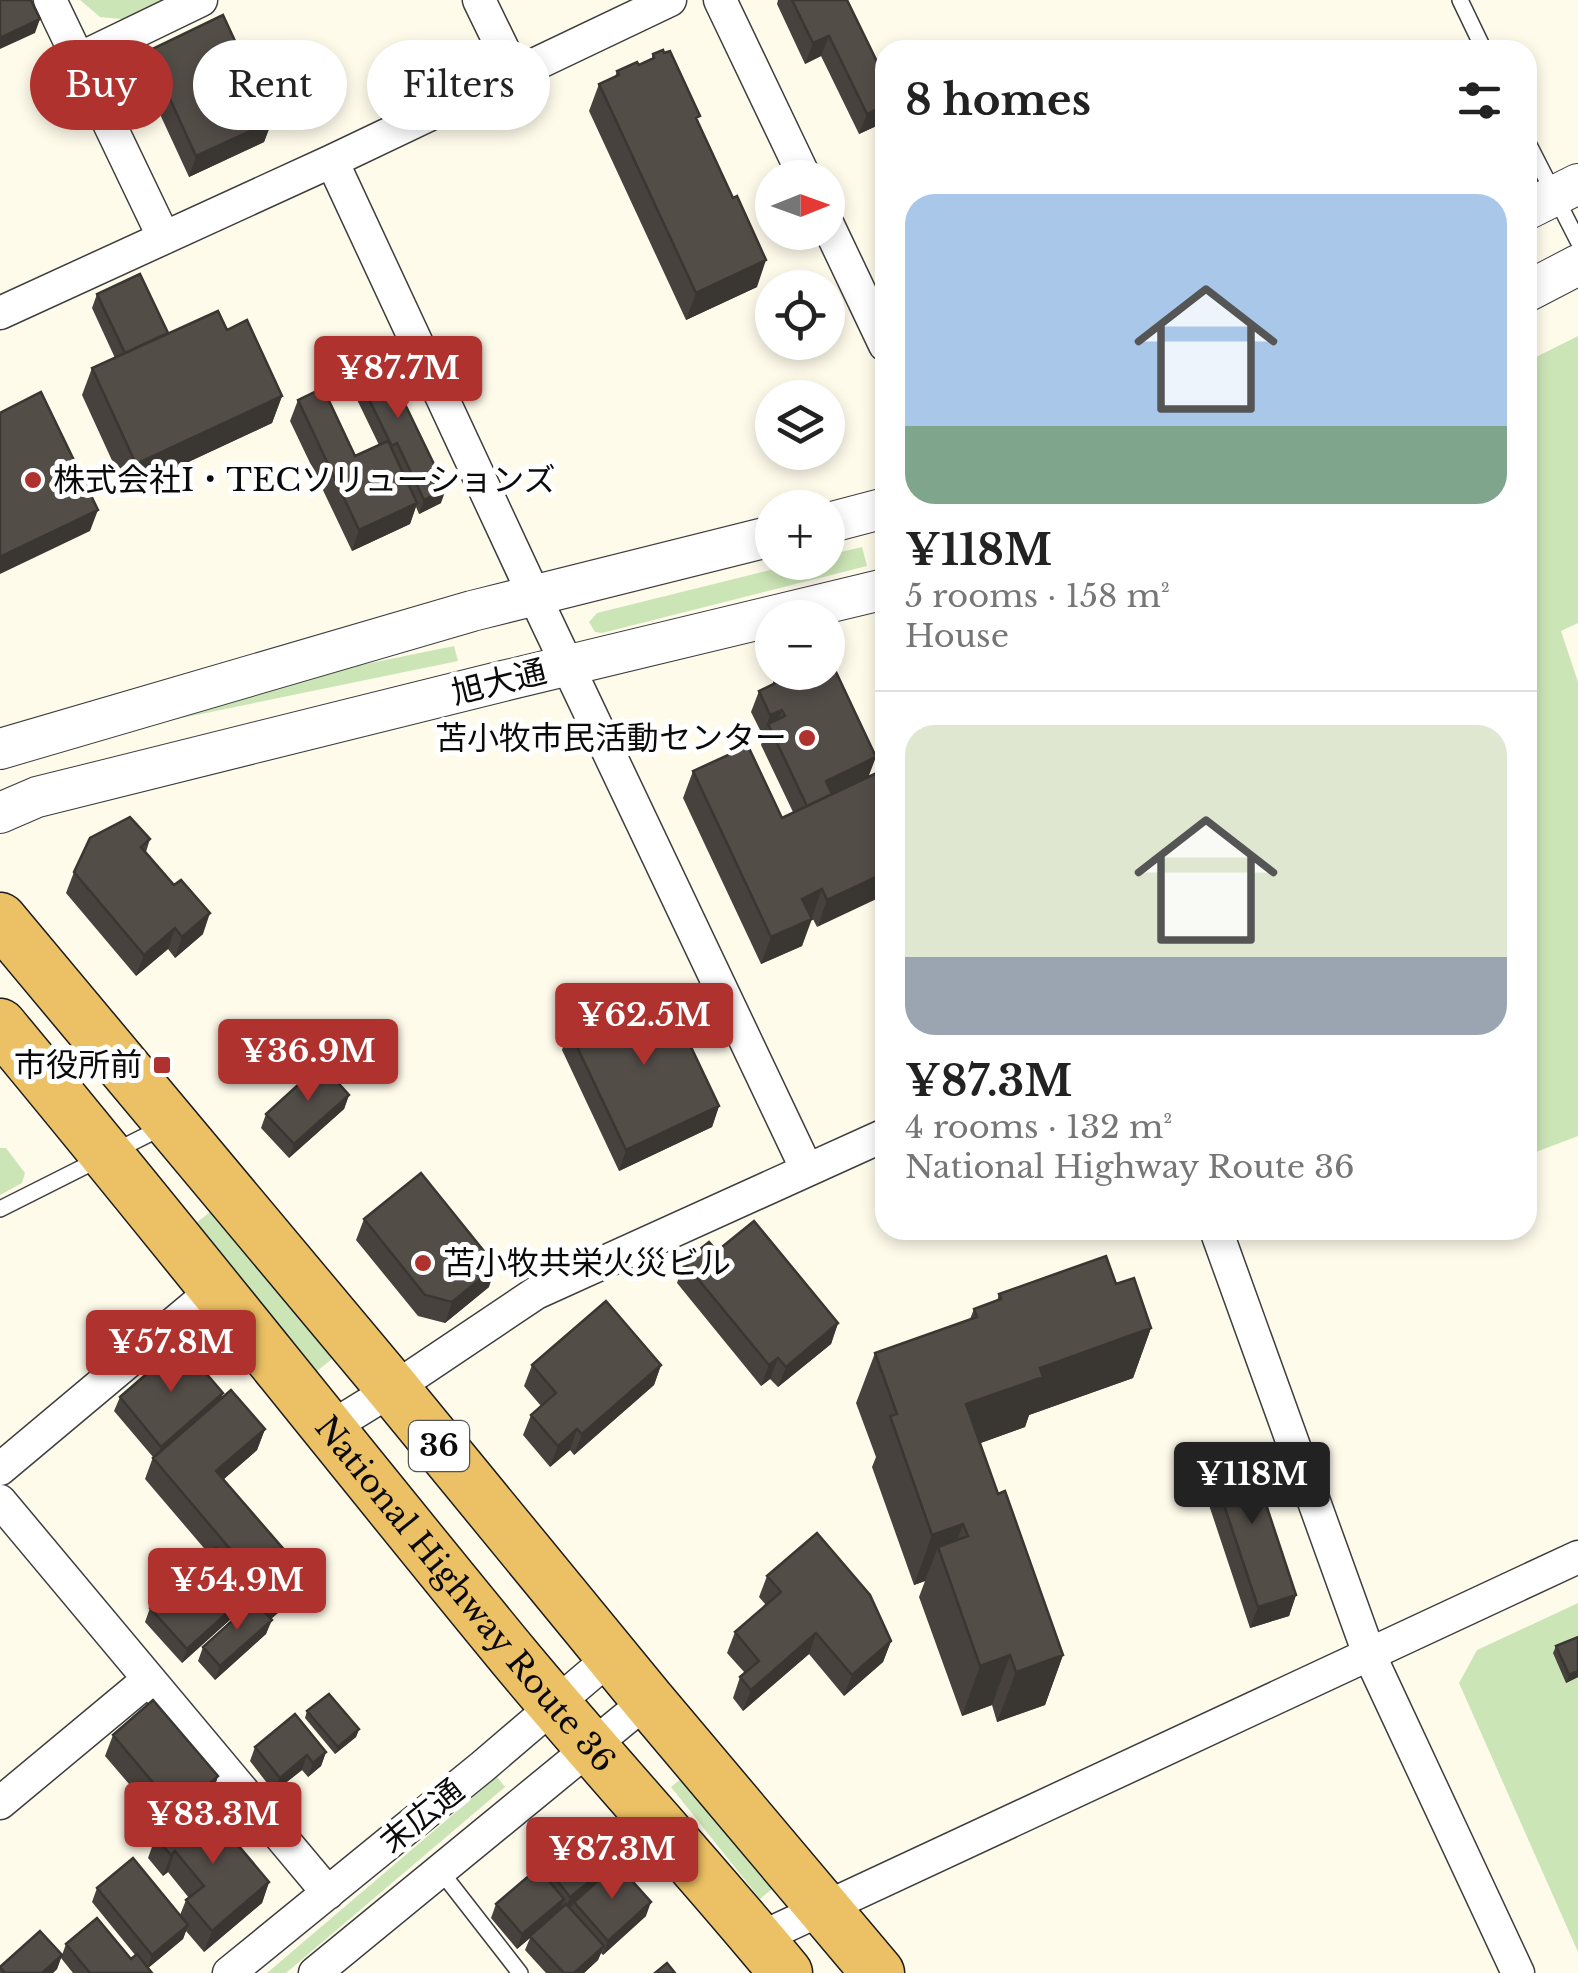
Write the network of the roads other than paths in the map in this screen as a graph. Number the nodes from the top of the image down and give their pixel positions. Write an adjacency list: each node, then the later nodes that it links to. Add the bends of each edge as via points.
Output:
1 (50, 0): 7 (street)
2 (202, 0): 8 (street)
3 (479, 0): 9 (street)
4 (670, 0): 11 (street)
5 (720, 0): 14 (street)
6 (1460, 0): 10 (lane)
7 (69, 40)
8 (118, 40)
9 (498, 40)
10 (1479, 40)
11 (550, 57)
12 (112, 130): 18 (street)
13 (397, 130): 15 (street)
14 (796, 160)
15 (332, 161): 18 (street); 29 (street)
16 (1537, 162): 17 (lane)
17 (1553, 197): 19 (lane)
18 (164, 238): 23 (street)
19 (1578, 241)
20 (840, 250): 24 (street)
21 (1578, 265): 22 (street)
22 (1537, 286)
23 (0, 313)
24 (875, 324)
25 (875, 511): 26 (street)
26 (845, 519)
27 (755, 540): 29 (street)
28 (875, 591): 30 (street, 旭大通)
29 (534, 596): 30 (street); 31 (street)
30 (568, 665): 32 (street, 旭大通, via 36,797); 38 (street)
31 (0, 749)
32 (0, 813)
33 (0, 919): 35 (highway, 36)
34 (0, 1024): 37 (highway, National Highway Route 36 / 36)
35 (171, 1123): 37 (lane); 42 (highway, 36)
36 (875, 1139): 38 (street)
37 (108, 1154): 39 (lane); 41 (highway, National Highway Route 36 / 36)
38 (807, 1170): 42 (street, via 536,1293)
39 (0, 1209)
40 (1220, 1240): 47 (street)
41 (216, 1288): 43 (highway, National Highway Route 36 / 36); 44 (street)
42 (393, 1388): 43 (street); 48 (highway, 36)
43 (328, 1429): 51 (highway, National Highway Route 36 / 36)
44 (0, 1469)
45 (0, 1501): 49 (street)
46 (1578, 1557): 47 (street)
47 (1369, 1654): 56 (street); 62 (street)
48 (612, 1656): 50 (highway, 36); 51 (street, 末広通)
49 (148, 1679): 53 (street); 55 (street)
50 (648, 1700): 52 (street, 末広通); 56 (highway, 36)
51 (555, 1704): 52 (highway, National Highway Route 36 / 36); 55 (street, 末広通)
52 (590, 1746): 54 (street, 末広通); 57 (highway, National Highway Route 36 / 36)
53 (0, 1803)
54 (439, 1869): 59 (street, 末広通); 60 (lane)
55 (328, 1894): 58 (street, 末広通)
56 (824, 1908): 57 (street); 61 (highway, 36)
57 (772, 1956)
58 (230, 1973)
59 (314, 1973)
60 (520, 1973)
61 (878, 1973)
62 (1518, 1973)

